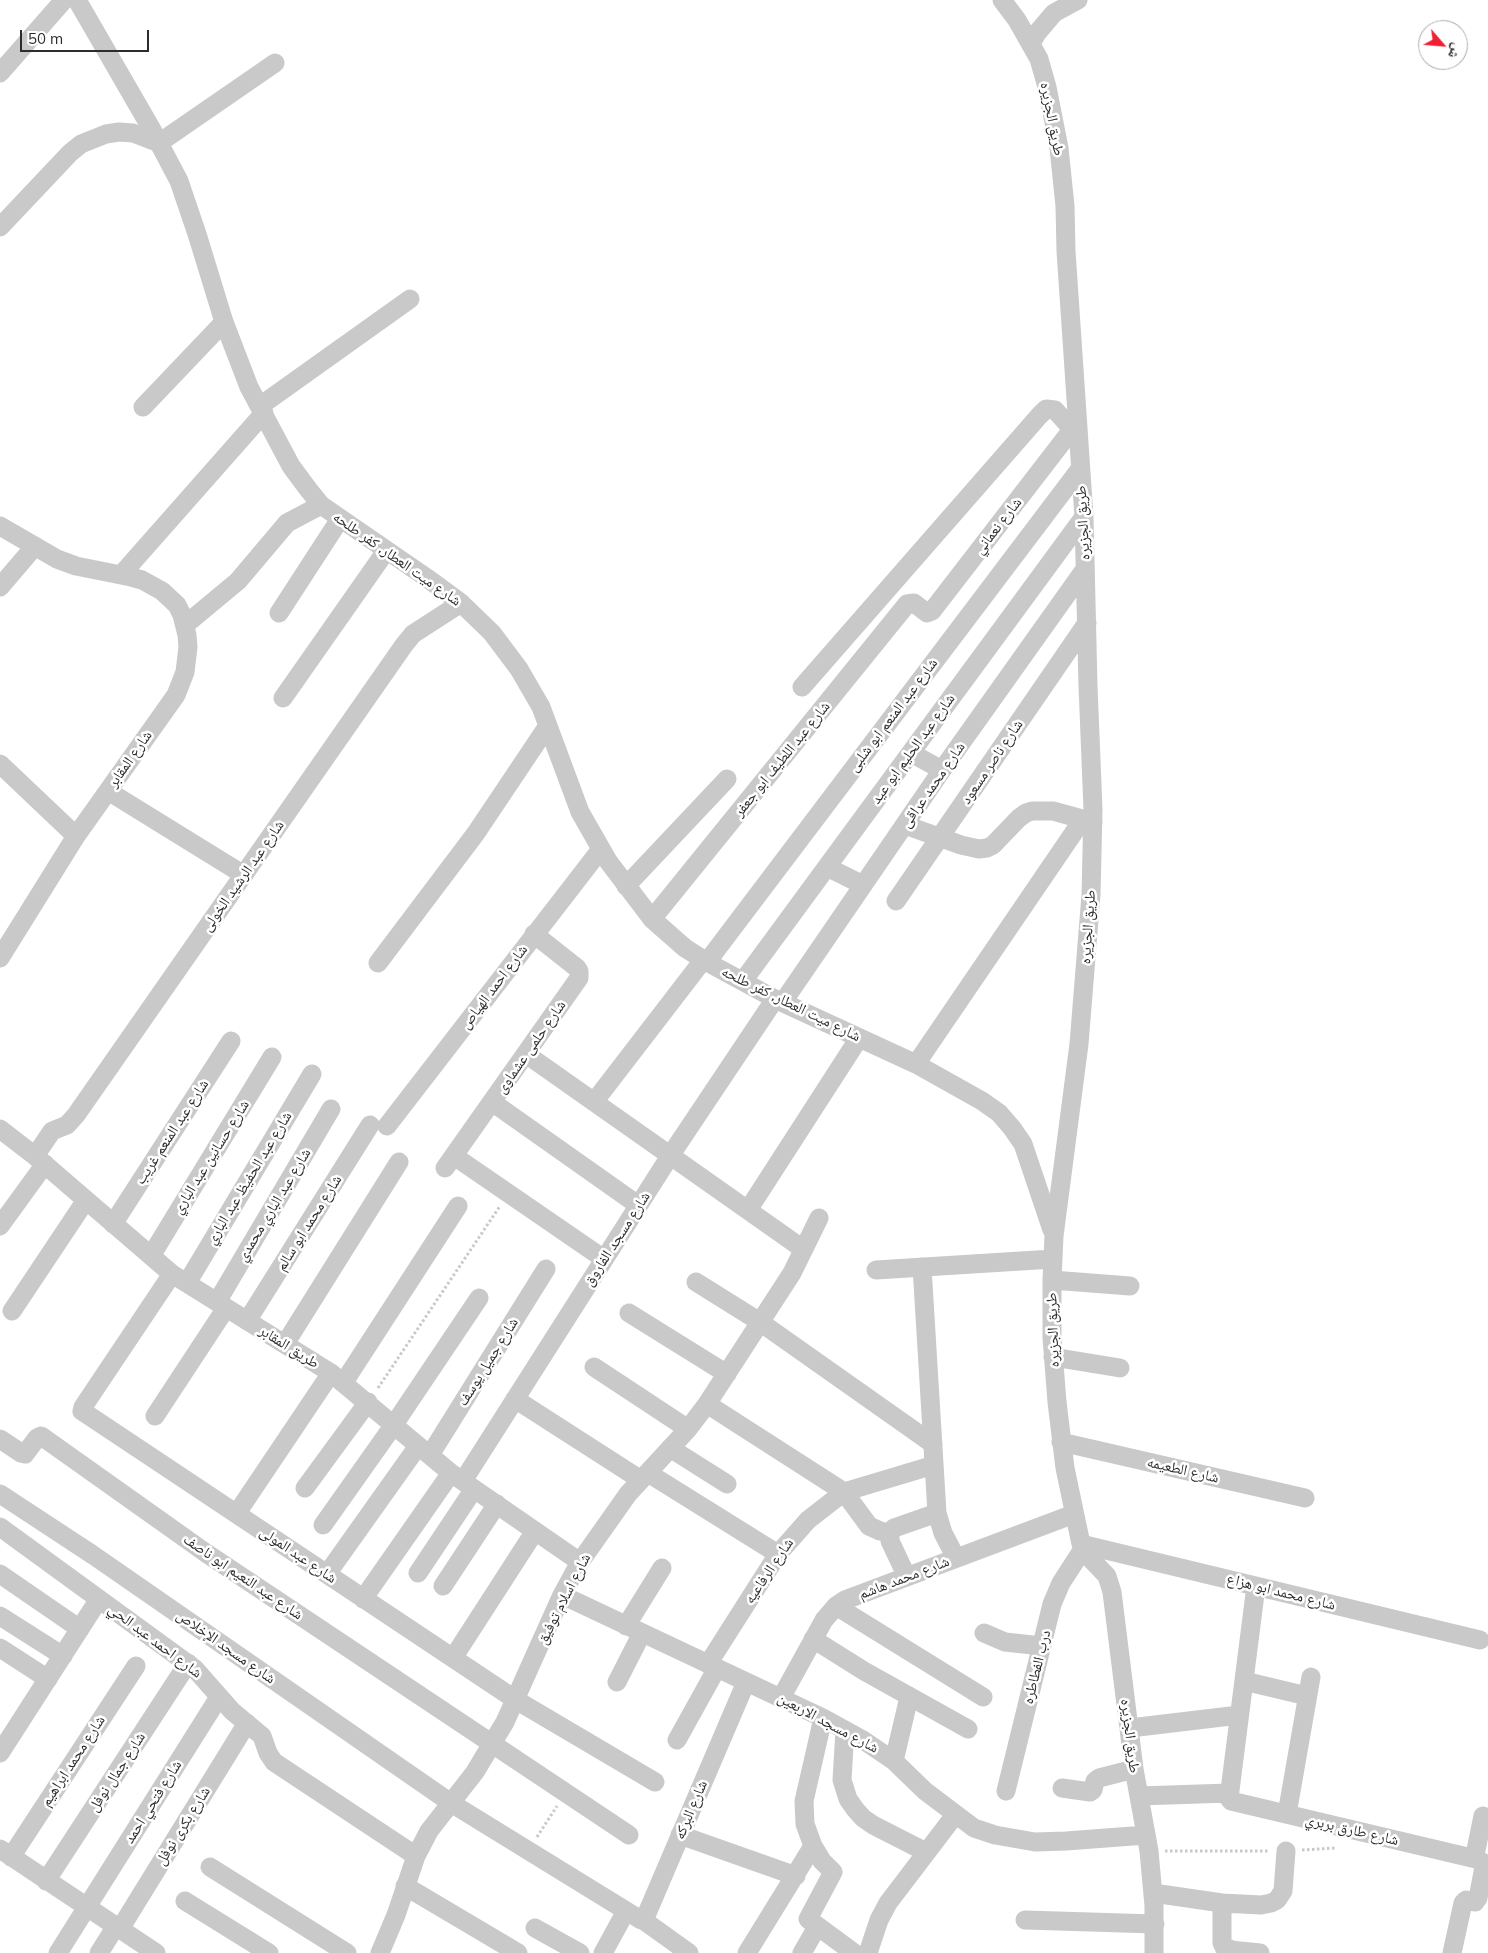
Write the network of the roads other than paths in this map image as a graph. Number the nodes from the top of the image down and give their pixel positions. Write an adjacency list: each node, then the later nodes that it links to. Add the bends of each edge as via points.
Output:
1 (64, 0): 7 (street)
2 (77, 0): 8 (street, شارع ميت العطار, كفر طلحه)
3 (1002, 0): 5 (street, طريق الجزيره)
4 (1078, 0): 5 (street, via 1054,13)
5 (1031, 44): 14 (street, طريق الجزيره, via 1047,87 1059,148 1065,206)
6 (275, 63): 8 (street)
7 (0, 73)
8 (159, 143): 9 (street, via 133,133 119,132 81,144); 11 (street, شارع ميت العطار, كفر طلحه, via 182,190 198,234)
9 (0, 227)
10 (410, 299): 13 (street)
11 (224, 322): 12 (street); 13 (street, شارع ميت العطار, كفر طلحه, via 249,387)
12 (143, 406)
13 (262, 410): 16 (street, شارع ميت العطار, كفر طلحه, via 291,466); 23 (street)
14 (1074, 426): 15 (street, طريق الجزيره); 26 (street, شارع نعماني, via 932,611 926,613); 30 (street, via 1055,410 1046,409)
15 (1080, 469): 17 (street, طريق الجزيره); 51 (street, شارع عبد المنعم ابو شلبى)
16 (321, 505): 18 (street, شارع ميت العطار, كفر طلحه); 29 (street, via 287,523 238,581)
17 (1084, 517): 22 (street, طريق الجزيره); 33 (street, شارع عبد الحليم ابو عيد)
18 (340, 519): 21 (street, شارع ميت العطار, كفر طلحه); 27 (street)
19 (0, 526): 20 (street, شارع المقابر)
20 (35, 546): 23 (street, شارع المقابر, via 76,566); 24 (street)
21 (386, 551): 25 (street, شارع ميت العطار, كفر طلحه); 31 (street)
22 (1085, 570): 28 (street, طريق الجزيره); 35 (street, شارع محمد عراقى)
23 (120, 575): 29 (street, شارع المقابر, via 142,580 162,590 177,605)
24 (0, 586)
25 (460, 603): 32 (street, شارع ميت العطار, كفر طلحه, via 492,633 519,669); 44 (street, شارع عبد الرشيد الخولى, via 413,634 404,645)
26 (914, 603): 48 (street, شارع عبد اللطيف ابو جعفر, via 907,604)
27 (279, 613)
28 (1087, 623): 38 (street, طريق الجزيره); 41 (street, شارع ناصر مسعود)
29 (185, 625): 37 (street, شارع المقابر, via 188,653 176,695)
30 (802, 687)
31 (283, 698)
32 (547, 727): 42 (street, شارع ميت العطار, كفر طلحه, via 580,812); 52 (street, via 476,833)
33 (911, 753): 35 (street); 43 (street, شارع عبد الحليم ابو عيد)
34 (0, 764): 40 (street)
35 (942, 770): 39 (street, شارع محمد عراقى)
36 (726, 779): 46 (street)
37 (108, 791): 40 (street, شارع المقابر); 44 (street)
38 (1088, 821): 41 (street, via 1053,811 1032,811 1019,818 987,848 971,848); 59 (street); 76 (street, طريق الجزيره, via 1091,895 1079,1044)
39 (905, 825): 41 (street); 45 (street, شارع محمد عراقى)
40 (76, 836): 50 (street, شارع المقابر)
41 (940, 837): 47 (street, شارع ناصر مسعود)
42 (601, 849): 46 (street, شارع ميت العطار, كفر طلحه); 49 (street, شارع احمد الهياص)
43 (827, 867): 45 (street); 53 (street, شارع عبد الحليم ابو عيد)
44 (244, 875): 67 (street, شارع عبد الرشيد الخولى, via 76,1116 67,1125 52,1131)
45 (863, 885): 54 (street, شارع محمد عراقى)
46 (626, 886): 48 (street, شارع ميت العطار, كفر طلحه)
47 (896, 901)
48 (652, 919): 51 (street, شارع ميت العطار, كفر طلحه, via 685,948)
49 (534, 934): 57 (street, شارع حلمى عشماوى, via 580,974); 64 (street, شارع احمد الهياص)
50 (0, 958)
51 (705, 960): 53 (street, شارع ميت العطار, كفر طلحه); 62 (street, شارع عبد المنعم ابو شلبى)
52 (378, 963)
53 (743, 981): 54 (street, شارع ميت العطار, كفر طلحه)
54 (779, 1001): 55 (street, شارع ميت العطار, كفر طلحه); 66 (street, شارع مسجد الفاروق)
55 (859, 1038): 59 (street, شارع ميت العطار, كفر طلحه); 72 (street)
56 (231, 1041): 74 (street, شارع عبد المنعم غريب)
57 (526, 1054): 61 (street, شارع حلمى عشماوى); 62 (street)
58 (272, 1057): 78 (street, شارع حسانين عبد الباري)
59 (916, 1064): 76 (street, شارع ميت العطار, كفر طلحه, via 999,1113 1012,1128 1023,1144)
60 (312, 1074): 84 (street, شارع عبد الحفيظ عبد الباري)
61 (492, 1102): 70 (street); 79 (street, شارع حلمى عشماوى, via 449,1162 509,1193)
62 (594, 1102): 66 (street)
63 (331, 1108): 89 (street, شارع عبد الباري محمدي)
64 (379, 1126): 92 (street, شارع محمد ابو سالم)
65 (0, 1129): 67 (street, طريق المقابر)
66 (670, 1156): 70 (street, شارع مسجد الفاروق); 72 (street)
67 (40, 1160): 69 (street, طريق المقابر); 75 (street, شارع عبد الرشيد الخولى)
68 (398, 1162): 94 (street)
69 (86, 1200): 74 (street, طريق المقابر); 90 (street)
70 (638, 1205): 79 (street, شارع مسجد الفاروق)
71 (458, 1206): 99 (street)
72 (748, 1210): 77 (street)
73 (818, 1218): 77 (street, شارع اسلام توفيق)
74 (113, 1224): 78 (street, طريق المقابر)
75 (0, 1226)
76 (1054, 1236): 80 (street, طريق الجزيره)
77 (803, 1249): 93 (street, شارع اسلام توفيق, via 792,1273)
78 (151, 1256): 84 (street, طريق المقابر)
79 (604, 1259): 100 (street, شارع مسجد الفاروق)
80 (1053, 1260): 81 (street); 85 (street, طريق الجزيره)
81 (922, 1267): 83 (street); 108 (street)
82 (546, 1269): 110 (street, شارع جميل يوسف)
83 (876, 1270)
84 (180, 1279): 89 (street, طريق المقابر); 120 (street, شارع عبد المولى, via 82,1411)
85 (1052, 1280): 87 (street); 95 (street, طريق الجزيره)
86 (696, 1282): 93 (street)
87 (1130, 1286)
88 (479, 1298): 104 (street)
89 (221, 1305): 92 (street, طريق المقابر); 103 (street, شارع عبد الباري محمدي)
90 (12, 1311)
91 (629, 1313): 98 (street)
92 (247, 1321): 94 (street, طريق المقابر)
93 (760, 1322): 98 (street, شارع اسلام توفيق); 108 (street)
94 (285, 1344): 99 (street, طريق المقابر)
95 (1053, 1357): 97 (street); 107 (street, طريق الجزيره)
96 (594, 1367): 105 (street)
97 (1120, 1368)
98 (727, 1374): 102 (street, شارع اسلام توفيق)
99 (337, 1378): 101 (street, طريق المقابر); 120 (street)
100 (515, 1399): 112 (street); 113 (street, شارع مسجد الفاروق)
101 (368, 1402): 104 (street, طريق المقابر); 115 (street)
102 (707, 1404): 105 (street, شارع اسلام توفيق); 116 (street)
103 (155, 1416)
104 (393, 1426): 110 (street, طريق المقابر); 123 (street)
105 (688, 1429): 109 (street, شارع اسلام توفيق)
106 (0, 1439): 173 (street, شارع عبد النعيم ابو ناصف, via 25,1454 41,1436)
107 (1061, 1442): 118 (street, شارع الطعيمه); 122 (street, طريق الجزيره)
108 (933, 1444): 111 (street)
109 (670, 1448): 112 (street, شارع اسلام توفيق); 114 (street)
110 (424, 1451): 113 (street, طريق المقابر); 134 (street, شارع جميل يوسف)
111 (934, 1465): 116 (street); 121 (street)
112 (645, 1476): 128 (street); 130 (street, شارع اسلام توفيق, via 628,1494)
113 (463, 1481): 119 (street, طريق المقابر); 132 (street); 140 (street)
114 (727, 1484)
115 (305, 1488)
116 (844, 1492): 126 (street, via 869,1526); 128 (street, شارع الرفاعيه, via 808,1520)
117 (0, 1494): 182 (street, شارع مسجد الإخلاص)
118 (1304, 1498)
119 (497, 1504): 125 (street, طريق المقابر); 136 (street)
120 (237, 1513): 134 (street, شارع عبد المولى)
121 (937, 1513): 126 (street, via 894,1528); 129 (street)
122 (1074, 1514): 127 (street, طريق الجزيره); 129 (street, شارع محمد هاشم)
123 (323, 1525)
124 (0, 1526): 139 (street, شارع احمد عبد الحي)
125 (535, 1531): 130 (street, طريق المقابر); 151 (street)
126 (890, 1533): 135 (street, via 890,1541)
127 (1082, 1547): 137 (street, شارع محمد ابو هزاع); 148 (street, درب الفطاطره, via 1056,1593); 169 (street, طريق الجزيره, via 1110,1584)
128 (778, 1554): 154 (street, شارع الرفاعيه)
129 (956, 1558): 135 (street, شارع محمد هاشم)
130 (580, 1562): 138 (street, شارع اسلام توفيق)
131 (662, 1568): 144 (street)
132 (418, 1573)
133 (0, 1574): 143 (street)
134 (327, 1574): 140 (street, شارع عبد المولى)
135 (907, 1577): 141 (street, شارع محمد هاشم)
136 (443, 1586)
137 (1256, 1586): 147 (street, شارع محمد ابو هزاع); 157 (street)
138 (562, 1596): 144 (street, شارع مسجد الاربعين); 165 (street, شارع اسلام توفيق)
139 (99, 1599): 143 (street); 152 (street, شارع احمد عبد الحي)
140 (363, 1599): 151 (street, شارع عبد المولى)
141 (836, 1606): 146 (street, شارع محمد هاشم); 163 (street)
142 (0, 1616): 150 (street)
143 (80, 1629): 150 (street)
144 (634, 1629): 154 (street, شارع مسجد الاربعين); 158 (street)
145 (984, 1633): 148 (street, via 1005,1642)
146 (814, 1639): 162 (street); 164 (street, شارع محمد هاشم)
147 (1480, 1640)
148 (1042, 1646): 179 (street, درب الفطاطره)
149 (0, 1648): 156 (street)
150 (63, 1656): 156 (street)
151 (453, 1658): 165 (street, شارع عبد المولى)
152 (188, 1663): 161 (street, شارع احمد عبد الحي); 197 (street, شارع جمال نوفل)
153 (136, 1666): 192 (street, شارع محمد ابراهيم)
154 (712, 1666): 159 (street, شارع مسجد الاربعين); 172 (street, شارع الرفاعيه)
155 (1311, 1677): 160 (street)
156 (48, 1679): 174 (street)
157 (1244, 1681): 160 (street); 166 (street)
158 (617, 1682)
159 (746, 1682): 164 (street, شارع مسجد الاربعين); 187 (street, شارع البركه)
160 (1307, 1696): 183 (street)
161 (219, 1697): 168 (street, شارع احمد عبد الحي); 202 (street, شارع فتحي احمد)
162 (909, 1697): 170 (street); 175 (street)
163 (983, 1697)
164 (781, 1698): 167 (street, شارع مسجد الاربعين)
165 (516, 1700): 173 (street, شارع اسلام توفيق); 177 (street, شارع عبد المولى)
166 (1239, 1714): 169 (street); 181 (street)
167 (823, 1718): 171 (street, شارع مسجد الاربعين); 189 (street, via 804,1801 805,1824)
168 (247, 1723): 193 (street, شارع احمد عبد الحي, via 262,1736 274,1762); 207 (street, شارع بكرى نوفل)
169 (1130, 1728): 176 (street, طريق الجزيره)
170 (968, 1729)
171 (845, 1730): 175 (street, شارع مسجد الاربعين); 191 (street, via 842,1780 855,1809 863,1818)
172 (677, 1740)
173 (492, 1745): 182 (street, شارع اسلام توفيق); 186 (street)
174 (0, 1753)
175 (894, 1761): 184 (street, شارع مسجد الاربعين)
176 (1134, 1770): 178 (street, via 1098,1778 1090,1792); 180 (street, طريق الجزيره)
177 (655, 1782)
178 (1062, 1788)
179 (1006, 1791)
180 (1139, 1796): 181 (street); 188 (street, طريق الجزيره)
181 (1229, 1796): 183 (street, شارع طارق بربري, via 1231,1801)
182 (451, 1803): 193 (street, شارع اسلام توفيق, via 429,1831); 203 (street, شارع مسجد الإخلاص)
183 (1287, 1814): 194 (street, شارع طارق بربري)
184 (955, 1815): 188 (street, شارع مسجد الاربعين, via 974,1828 1035,1842); 191 (street)
185 (1483, 1816): 194 (street)
186 (628, 1835)
187 (680, 1835): 196 (street); 203 (street, شارع البركه)
188 (1148, 1843): 199 (street, طريق الجزيره)
189 (813, 1846): 196 (street); 206 (street, via 833,1872 808,1917)
190 (1286, 1851): 201 (street, via 1284,1886 1277,1900 1261,1905)
191 (926, 1852): 222 (street)
192 (5, 1853): 197 (street)
193 (416, 1856): 198 (street, شارع اسلام توفيق)
194 (1476, 1859): 225 (street, via 1484,1867 1478,1898 1475,1902 1464,1901)
195 (210, 1866): 214 (street)
196 (796, 1876): 220 (street)
197 (46, 1881): 202 (street)
198 (405, 1886): 215 (street, شارع اسلام توفيق); 216 (street)
199 (1153, 1893): 201 (street); 205 (street, طريق الجزيره)
200 (185, 1901): 213 (street)
201 (1222, 1903): 209 (street, via 1222,1943)
202 (87, 1907): 207 (street); 210 (street, شارع فتحي احمد)
203 (634, 1916): 218 (street, شارع البركه); 219 (street, شارع مسجد الإخلاص)
204 (1025, 1920): 205 (street)
205 (1155, 1924): 223 (street, طريق الجزيره)
206 (817, 1927): 221 (street); 222 (street)
207 (118, 1928): 211 (street, شارع بكرى نوفل); 212 (street)
208 (535, 1928): 217 (street)
209 (1232, 1951): 224 (street)
210 (58, 1953)
211 (100, 1953)
212 (156, 1953)
213 (269, 1953)
214 (347, 1953)
215 (380, 1953)
216 (518, 1953)
217 (580, 1953)
218 (603, 1953)
219 (688, 1953)
220 (747, 1953)
221 (802, 1953)
222 (856, 1953)
223 (1154, 1953)
224 (1260, 1953)
225 (1452, 1953)

